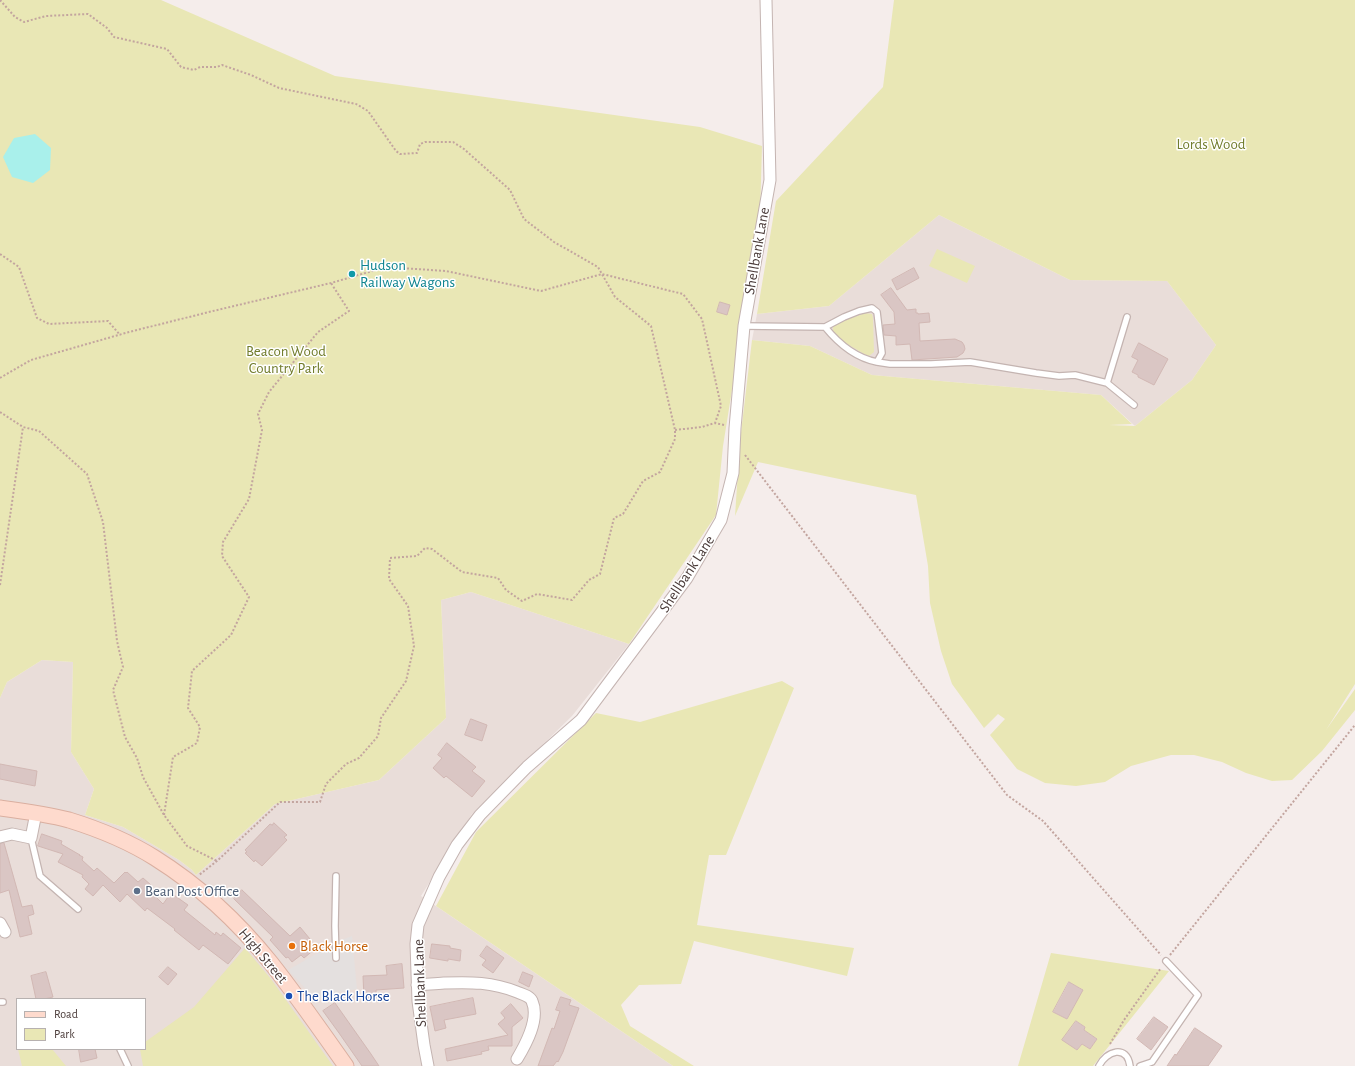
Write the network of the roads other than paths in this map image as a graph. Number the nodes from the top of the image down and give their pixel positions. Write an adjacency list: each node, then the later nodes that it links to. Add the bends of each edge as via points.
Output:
1 (766, 0): 3 (street, Shellbank Lane, via 770,180)
2 (1127, 317): 6 (lane)
3 (744, 326): 4 (lane); 16 (street, Shellbank Lane, via 733,473 721,520 687,578 581,720 527,767 480,815 457,845 439,877 418,925)
4 (825, 327): 5 (lane, via 854,353); 5 (lane, via 844,317 872,308 877,312 882,354)
5 (877, 362): 6 (lane, via 970,362 1058,376 1075,375)
6 (1107, 383): 7 (lane)
7 (1134, 405)
8 (0, 808): 9 (main road, High Street)
9 (36, 813): 11 (street); 21 (main road, High Street, via 67,820 126,842 187,880 229,917 271,963)
10 (0, 836): 11 (street, via 12,834)
11 (31, 838): 13 (lane, via 40,876)
12 (336, 876): 14 (lane)
13 (78, 908)
14 (336, 958)
15 (1166, 961): 24 (lane, via 1198,995 1152,1062)
16 (417, 985): 18 (street, via 479,982 500,986 532,1000 533,1026 527,1043); 22 (street, Shellbank Lane)
17 (120, 1050): 20 (lane)
18 (517, 1059)
19 (1100, 1063): 23 (lane, via 1109,1053 1118,1052 1124,1054)
20 (128, 1066)
21 (346, 1066)
22 (428, 1066)
23 (1130, 1066)
24 (1140, 1066)

